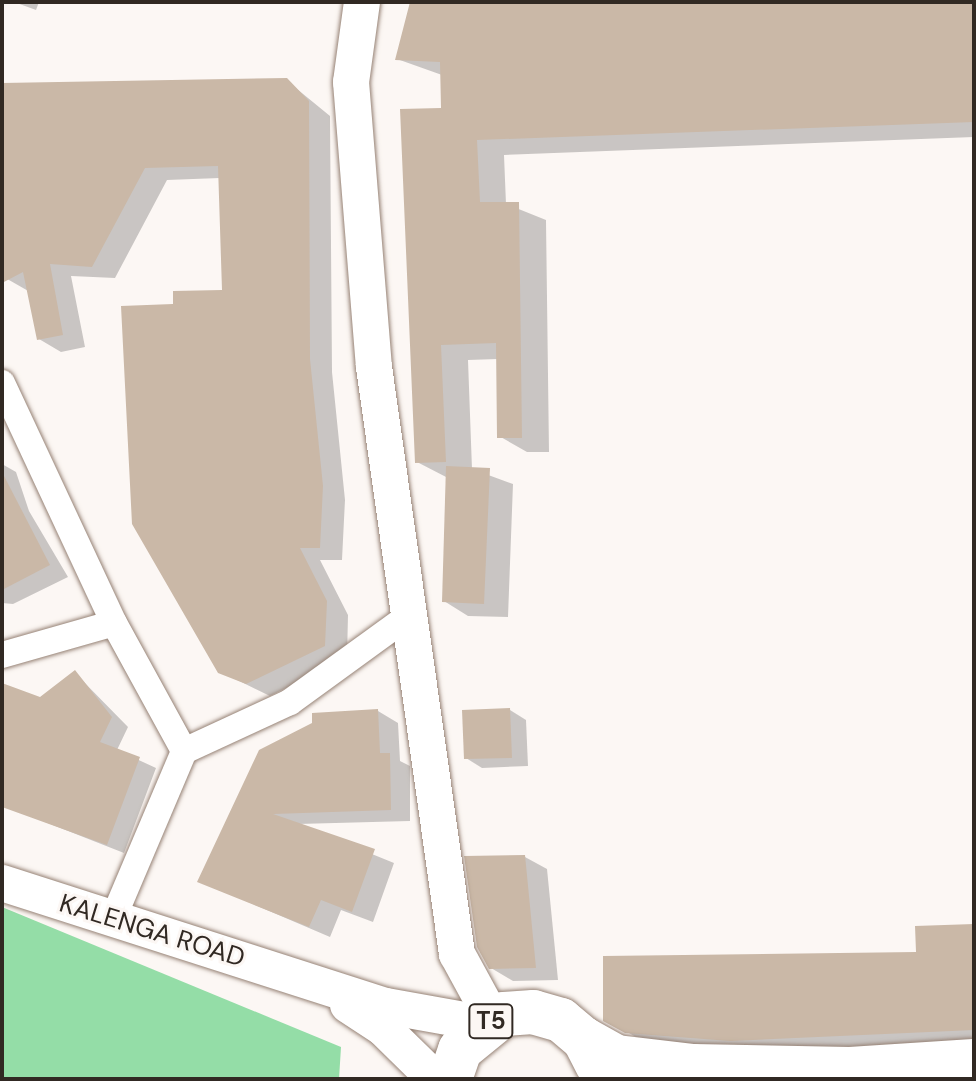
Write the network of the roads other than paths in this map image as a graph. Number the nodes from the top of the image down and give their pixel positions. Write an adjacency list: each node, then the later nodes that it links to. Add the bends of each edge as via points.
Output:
1 (362, 2): 3 (street, via 352,98 374,367)
2 (5, 392): 4 (street)
3 (411, 614): 6 (street, via 290,702); 10 (street, via 457,954)
4 (114, 623): 5 (street); 6 (street)
5 (2, 655)
6 (184, 751): 8 (street)
7 (2, 883): 8 (street, KALENGA ROAD)
8 (112, 921): 9 (street, KALENGA ROAD)
9 (302, 977): 10 (street, KALENGA ROAD, via 386,1006); 13 (street, KALENGA ROAD, via 383,1028)
10 (490, 1022): 11 (highway, T5, via 533,1012 561,1020); 14 (highway, T5, via 460,1050)
11 (584, 1039): 12 (highway, T5, via 617,1057 693,1066 850,1069); 15 (highway)
12 (974, 1061)
13 (435, 1079)
14 (450, 1079)
15 (599, 1079)

